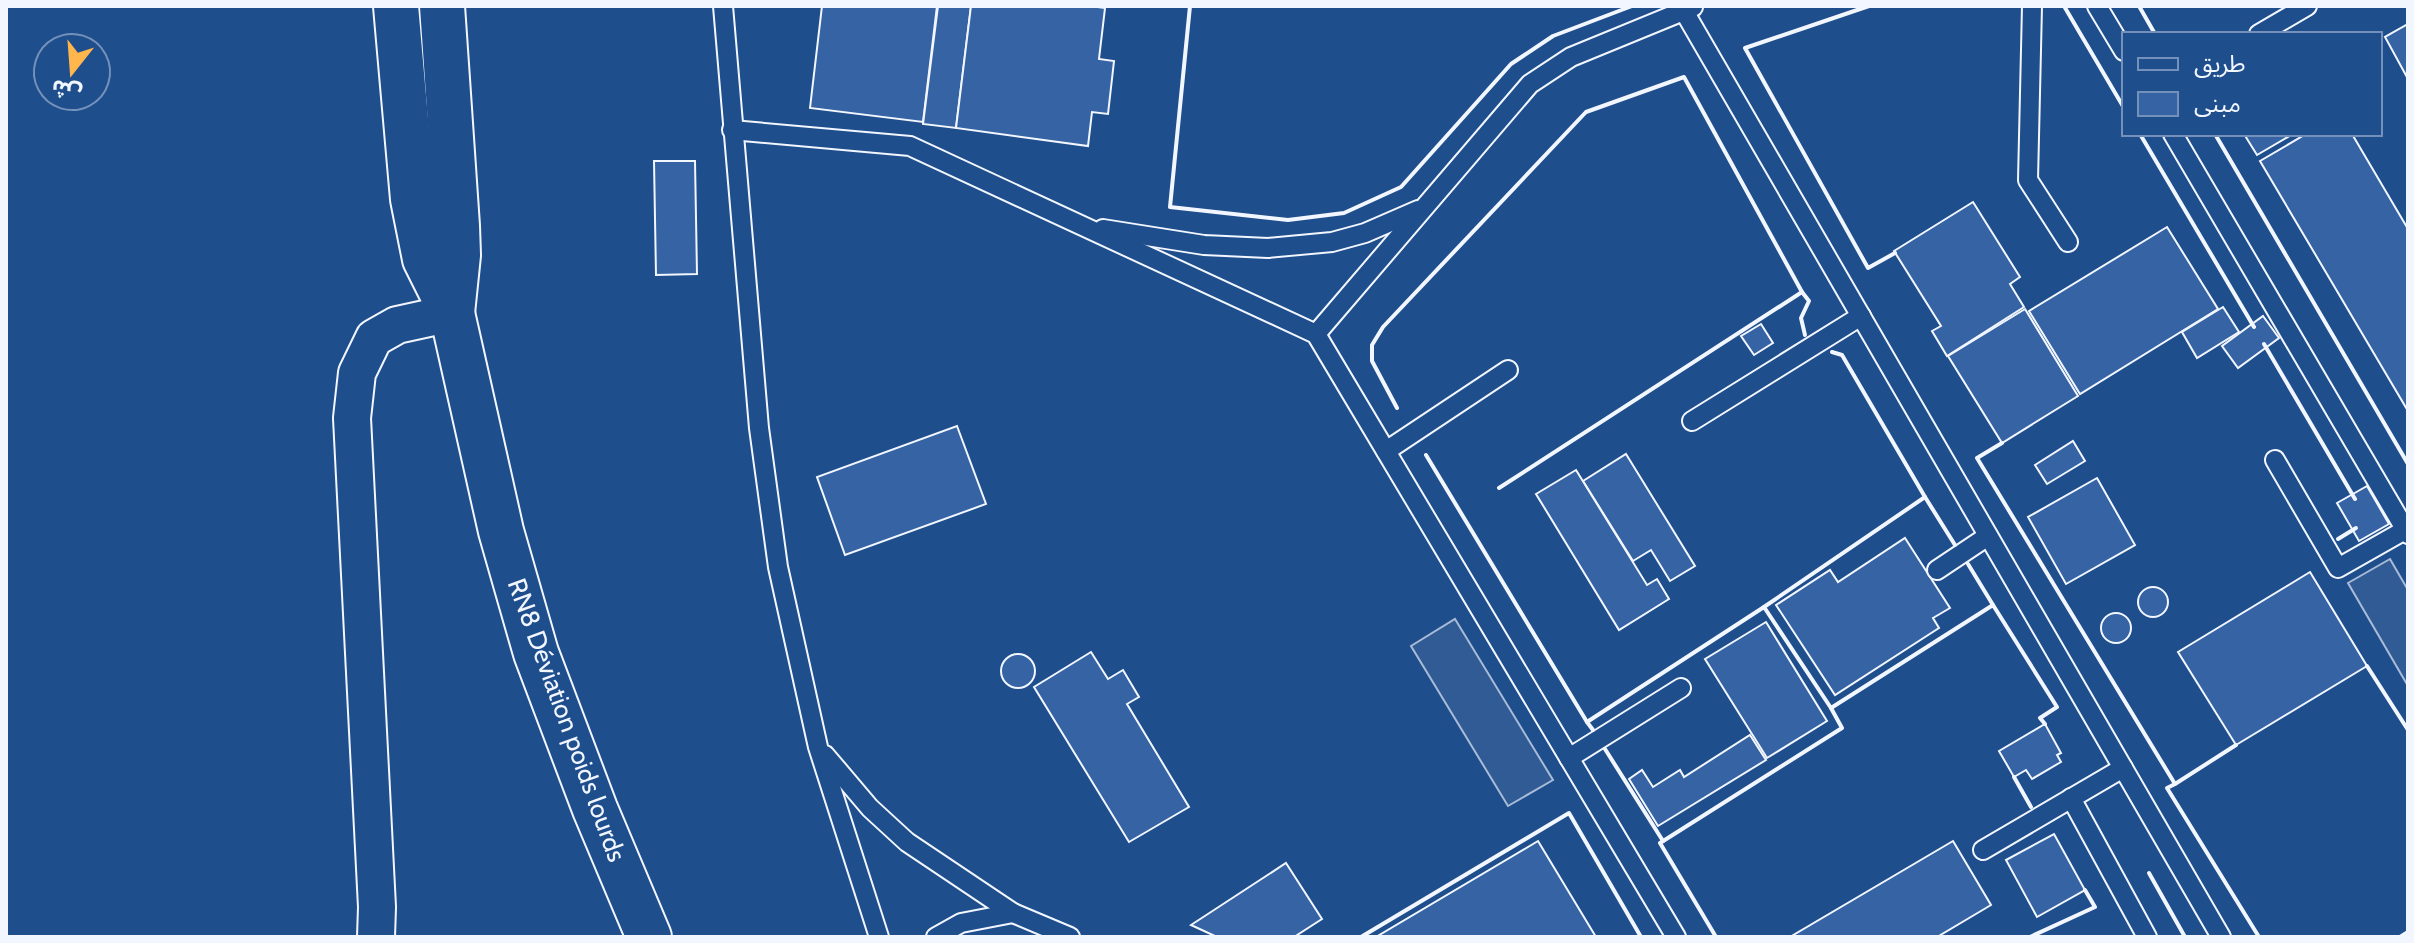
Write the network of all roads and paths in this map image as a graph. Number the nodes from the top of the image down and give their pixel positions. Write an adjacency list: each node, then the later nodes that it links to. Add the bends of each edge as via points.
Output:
1 (396, 6): 15 (highway, via 418,230 425,259)
2 (442, 6): 15 (highway, via 458,255)
3 (723, 6): 10 (lane)
4 (2032, 6): 14 (lane, via 2028,180)
5 (2097, 6): 9 (lane)
6 (2307, 6): 8 (lane)
7 (1687, 7): 12 (lane, via 1571,57 1530,84); 16 (lane)
8 (2262, 32)
9 (2122, 48)
10 (732, 130): 13 (lane, via 910,146); 26 (lane, via 765,474 778,567)
11 (2174, 136): 22 (lane)
12 (1423, 207): 13 (lane, via 1332,242 1268,248 1204,245); 17 (lane)
13 (1081, 225): 17 (lane)
14 (2068, 242)
15 (452, 313): 32 (street, via 397,325 374,338 357,373 352,418); 33 (highway, RN8 Déviation poids lourds, via 501,531 536,653)
16 (1861, 316): 19 (lane); 23 (lane)
17 (1316, 334): 20 (lane)
18 (1508, 370): 20 (lane)
19 (1692, 421)
20 (1386, 451): 27 (lane)
21 (2275, 460): 22 (lane, via 2338,568)
22 (2407, 532)
23 (1988, 536): 24 (lane); 28 (lane)
24 (1937, 570)
25 (1681, 688): 27 (lane)
26 (818, 747): 31 (lane, via 907,842); 34 (lane)
27 (1569, 758): 37 (lane)
28 (2123, 768): 29 (lane); 39 (lane)
29 (2071, 798): 30 (lane); 38 (lane)
30 (1983, 850)
31 (1013, 913): 35 (lane, via 961,923); 36 (lane)
32 (376, 937)
33 (649, 937)
34 (879, 937)
35 (936, 937)
36 (1070, 937)
37 (1676, 937)
38 (2147, 937)
39 (2221, 937)

